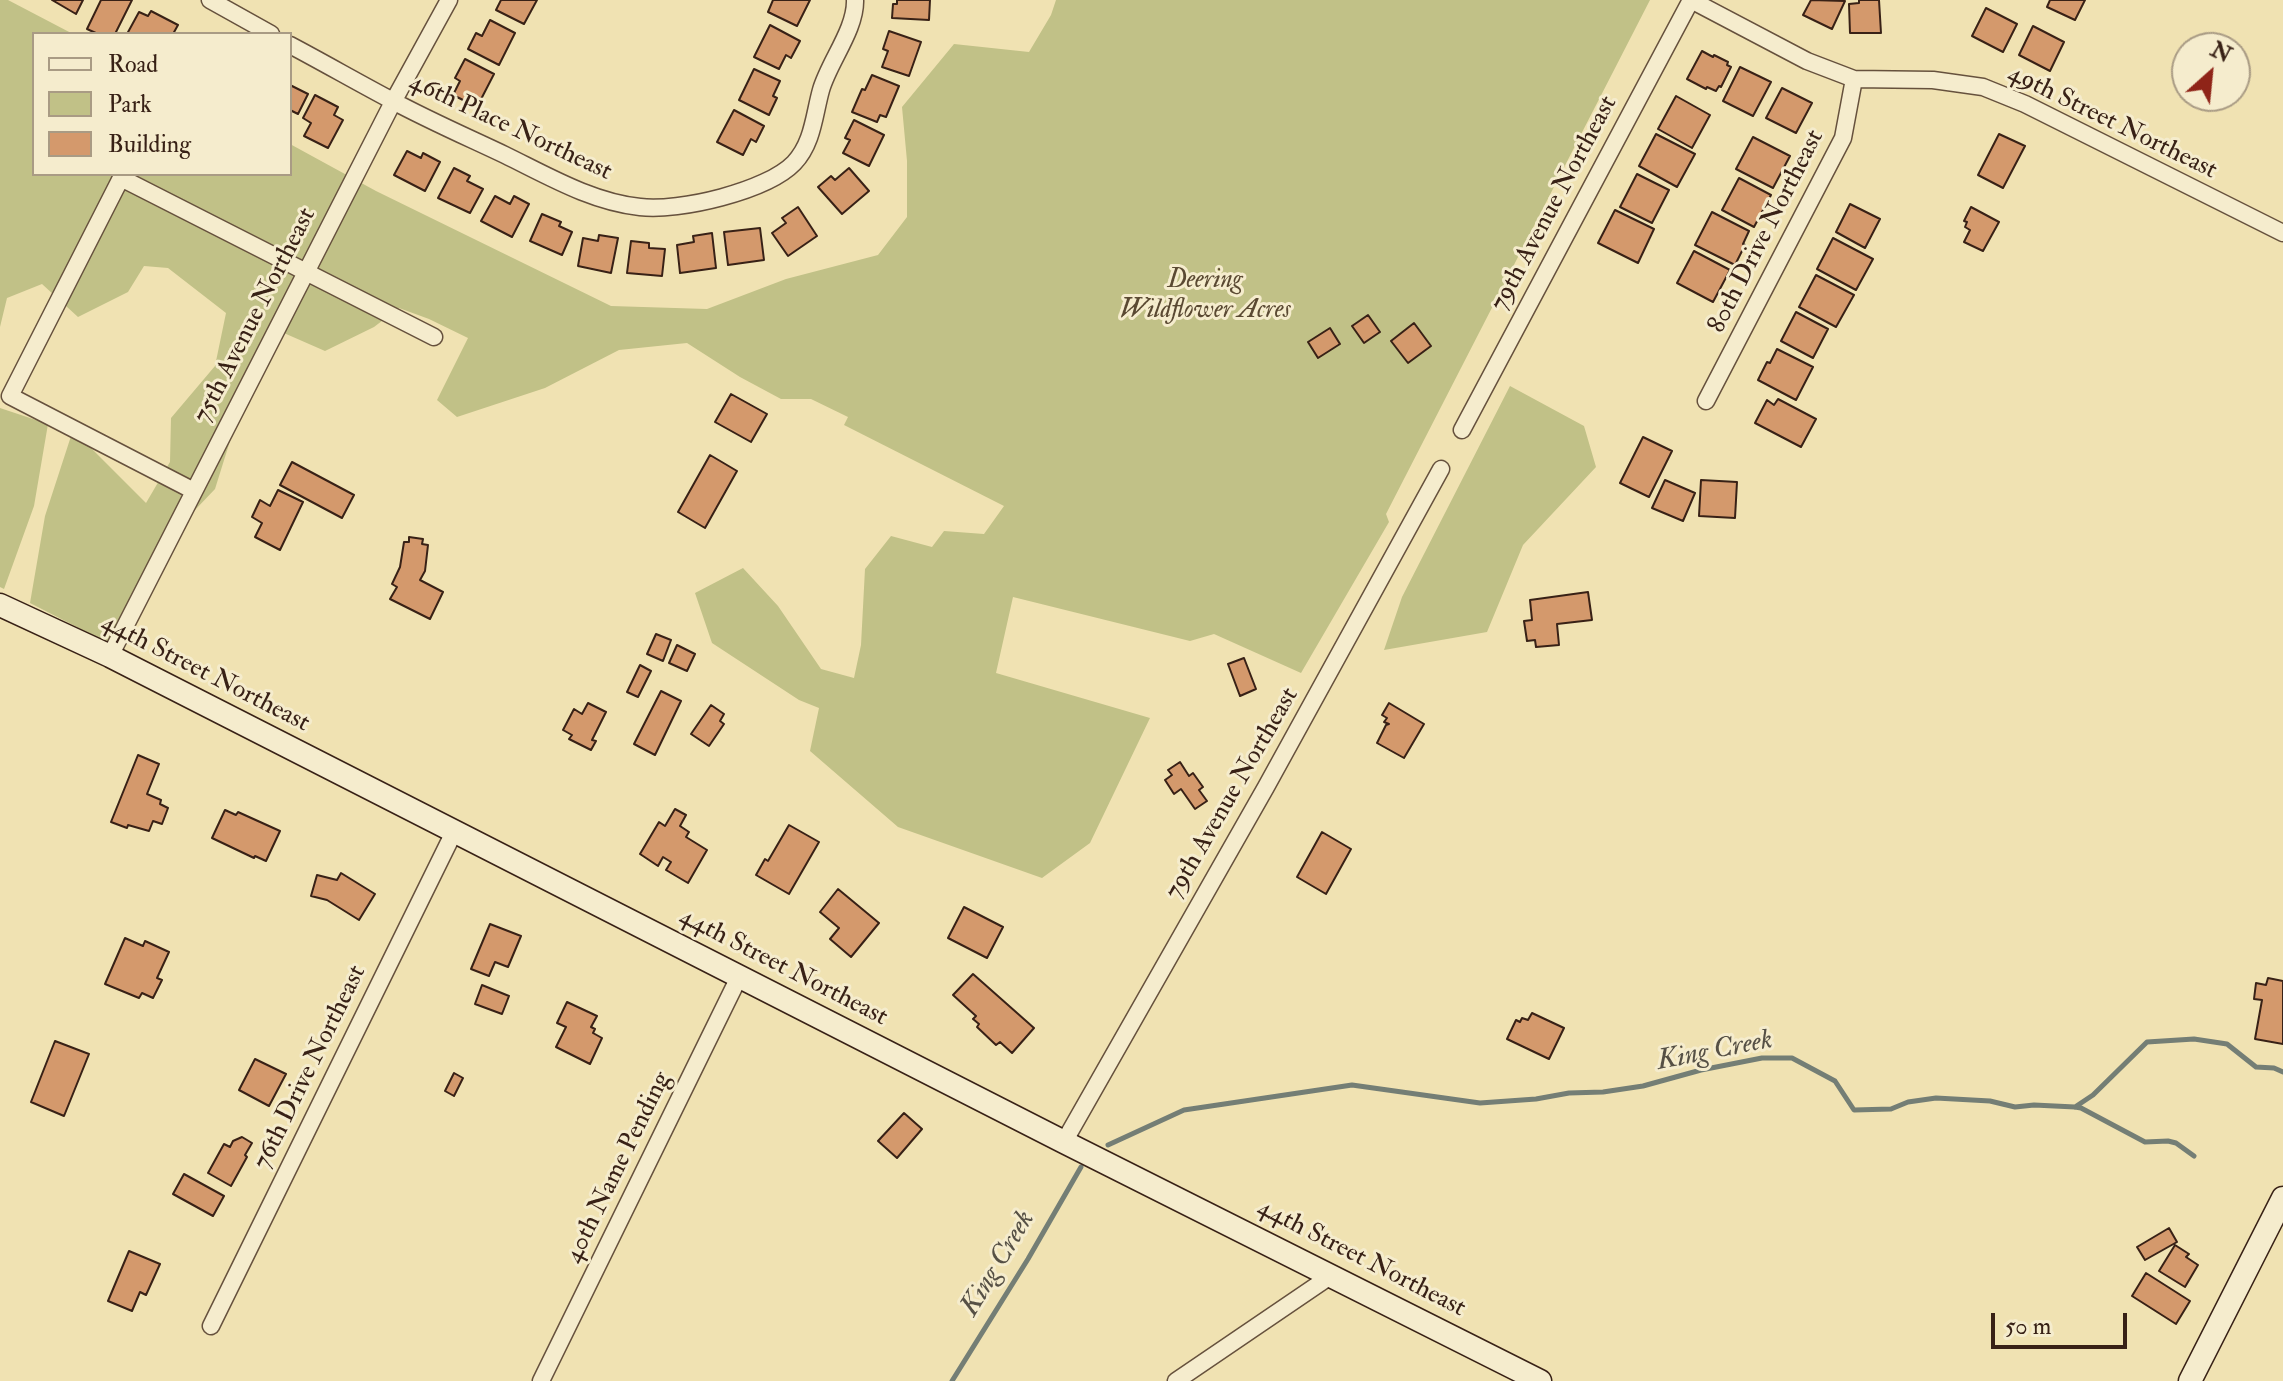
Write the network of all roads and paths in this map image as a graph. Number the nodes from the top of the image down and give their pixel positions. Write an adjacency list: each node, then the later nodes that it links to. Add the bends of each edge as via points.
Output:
1 (210, 0): 5 (street)
2 (449, 0): 8 (street, 75th Avenue Northeast)
3 (855, 0): 8 (street, 46th Place Northeast, via 821,89 808,144 794,164 742,192 683,206 642,208 605,200)
4 (1691, 0): 7 (street, 49th Street Northeast, via 1807,61); 13 (street, 79th Avenue Northeast)
5 (267, 32)
6 (292, 46): 8 (street, 46th Place Northeast)
7 (1854, 79): 9 (street, 49th Street Northeast, via 1983,87); 12 (street, 80th Drive Northeast, via 1843,138)
8 (393, 102): 10 (street, 75th Avenue Northeast)
9 (2283, 233)
10 (306, 272): 11 (street); 15 (street, 75th Avenue Northeast); 15 (street, via 121,178 10,396)
11 (434, 337)
12 (1706, 401)
13 (1462, 430)
14 (1441, 469): 20 (street, 79th Avenue Northeast)
15 (194, 491): 17 (street, 75th Avenue Northeast)
16 (0, 605): 17 (street, 44th Street Northeast)
17 (110, 656): 18 (street, 44th Street Northeast)
18 (454, 832): 19 (street, 44th Street Northeast); 23 (street, 76th Drive Northeast)
19 (739, 977): 20 (street, 44th Street Northeast); 24 (street, 40th Name Pending)
20 (1064, 1142): 22 (street, 44th Street Northeast)
21 (2281, 1205): 27 (street)
22 (1332, 1275): 25 (street); 26 (street, 44th Street Northeast)
23 (211, 1326)
24 (541, 1381)
25 (1176, 1381)
26 (1540, 1381)
27 (2190, 1381)

